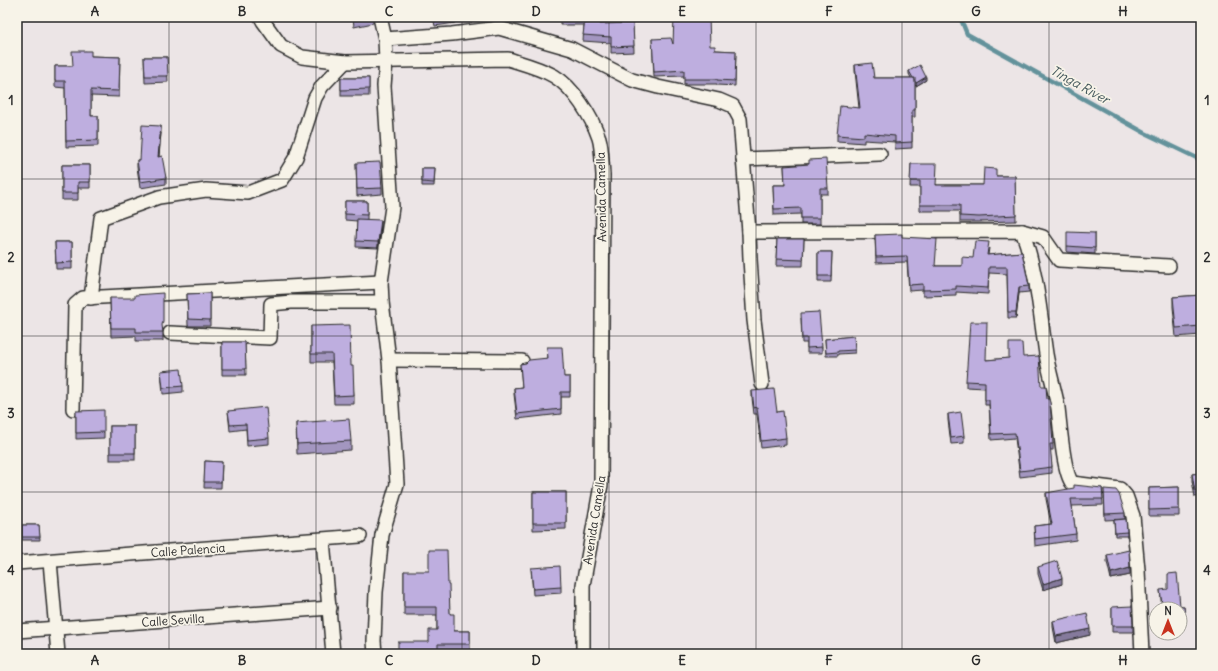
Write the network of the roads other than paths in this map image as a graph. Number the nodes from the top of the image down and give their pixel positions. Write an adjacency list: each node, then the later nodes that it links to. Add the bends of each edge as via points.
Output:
1 (261, 17): 5 (street, Avenida Camella, via 281,46 302,57)
2 (380, 17): 3 (street)
3 (385, 38): 4 (street); 7 (street, via 498,28 572,49 632,80 719,100 733,106 740,118)
4 (386, 61): 5 (street, Avenida Camella); 11 (street, via 384,86 392,207); 26 (street, Avenida Camella, via 508,59 532,66 555,76 575,94 599,139 602,175 601,485 583,585)
5 (345, 62): 12 (street, via 322,86 315,98 296,157 282,180 248,193 206,190 159,197 101,218)
6 (880, 154): 7 (street)
7 (743, 159): 9 (street)
8 (1022, 231): 9 (street); 10 (street, via 1043,237 1059,260); 30 (street, via 1032,262 1069,479 1072,483 1120,489 1126,496 1133,516)
9 (749, 232): 17 (street, via 754,320)
10 (1170, 266)
11 (381, 282): 12 (street); 13 (street)
12 (91, 298): 18 (street, via 83,298 75,305)
13 (382, 302): 14 (street, via 271,304 270,338); 15 (street)
14 (170, 333)
15 (389, 360): 16 (street); 29 (street, via 397,484 382,535 376,592)
16 (522, 361)
17 (762, 384)
18 (72, 410)
19 (360, 536): 20 (street, Calle Palencia)
20 (323, 540): 21 (street, Calle Palencia); 23 (street)
21 (50, 561): 22 (street, Calle Palencia); 24 (street)
22 (17, 563)
23 (330, 608): 24 (street, Calle Sevilla); 28 (street)
24 (56, 628): 25 (street, Calle Sevilla); 27 (street)
25 (17, 631)
26 (584, 652)
27 (58, 654)
28 (333, 654)
29 (375, 654)
30 (1142, 654)

